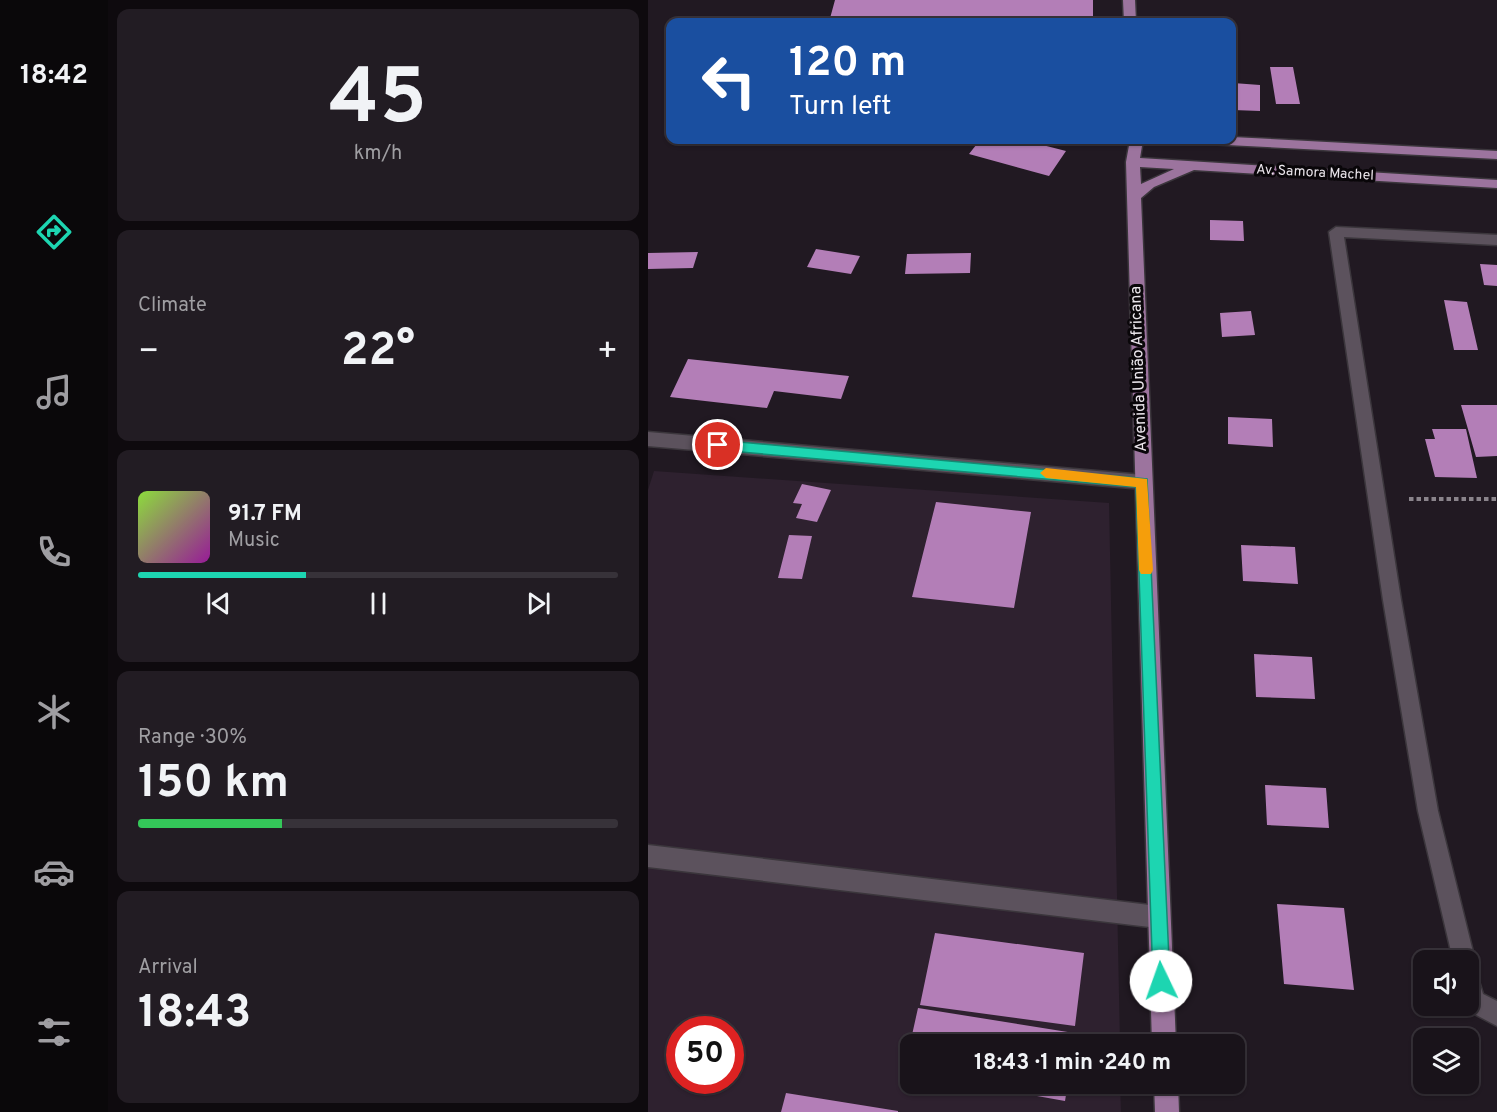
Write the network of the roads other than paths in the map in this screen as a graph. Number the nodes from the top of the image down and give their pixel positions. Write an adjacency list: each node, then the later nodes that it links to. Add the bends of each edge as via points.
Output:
1 (1130, 0): 2 (main road)
2 (1130, 18)
3 (1236, 142): 5 (main road, Av. Samora Machel)
4 (1135, 144): 6 (main road, Avenida União Africana)
5 (1497, 156)
6 (1133, 162): 7 (main road, Av. Samora Machel); 9 (main road, Avenida União Africana)
7 (1195, 165): 8 (main road, Av. Samora Machel); 9 (main road, via 1149,184)
8 (1497, 184)
9 (1134, 197): 12 (main road, Avenida União Africana)
10 (1497, 240): 15 (street, via 1336,232 1426,800)
11 (648, 439): 12 (street)
12 (1143, 482): 14 (main road, Avenida União Africana)
13 (648, 856): 14 (street)
14 (1158, 917): 18 (main road, Avenida União Africana)
15 (1462, 950)
16 (1479, 1004): 17 (street)
17 (1497, 1014)
18 (1164, 1034)
19 (1166, 1094): 20 (main road)
20 (1167, 1112)

